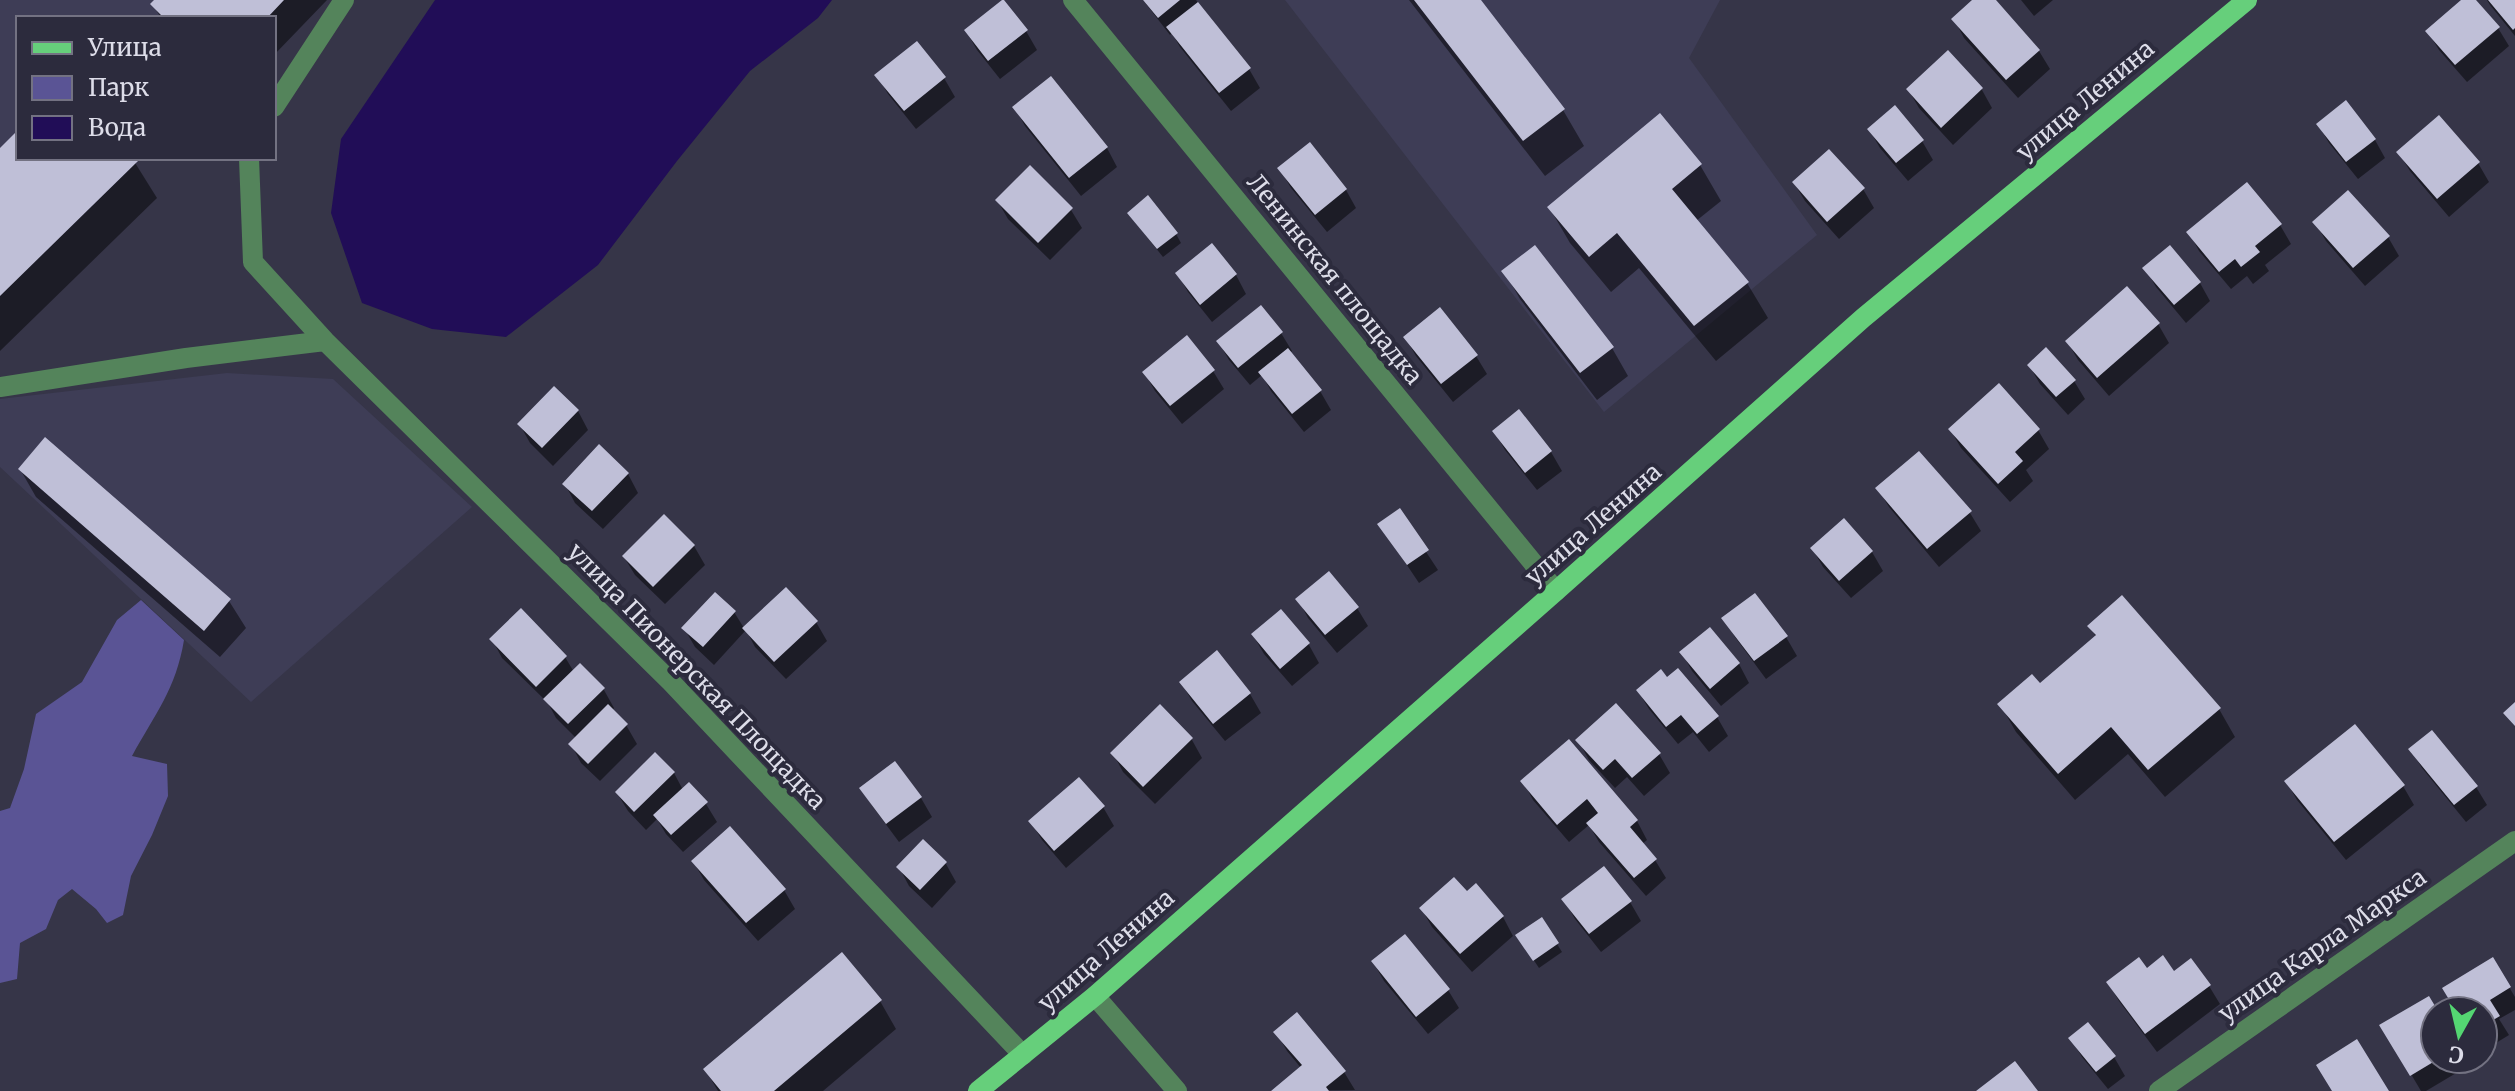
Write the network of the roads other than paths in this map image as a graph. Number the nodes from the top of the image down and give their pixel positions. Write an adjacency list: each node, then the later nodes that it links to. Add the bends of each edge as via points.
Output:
1 (344, 0): 4 (street)
2 (1073, 0): 8 (street, Ленинская площадка)
3 (2247, 0): 8 (main road, улица Ленина, via 1863,318)
4 (276, 104)
5 (249, 160): 6 (street, улица Пионерская Площадка, via 253,262)
6 (325, 341): 7 (street); 11 (street, улица Пионерская Площадка, via 671,682)
7 (0, 387)
8 (1556, 591): 10 (main road, улица Ленина)
9 (2515, 841): 14 (street, улица Карла Маркса)
10 (1095, 996): 11 (main road, улица Ленина); 13 (street)
11 (1023, 1055): 12 (main road, улица Ленина)
12 (978, 1091)
13 (1177, 1091)
14 (2159, 1091)

